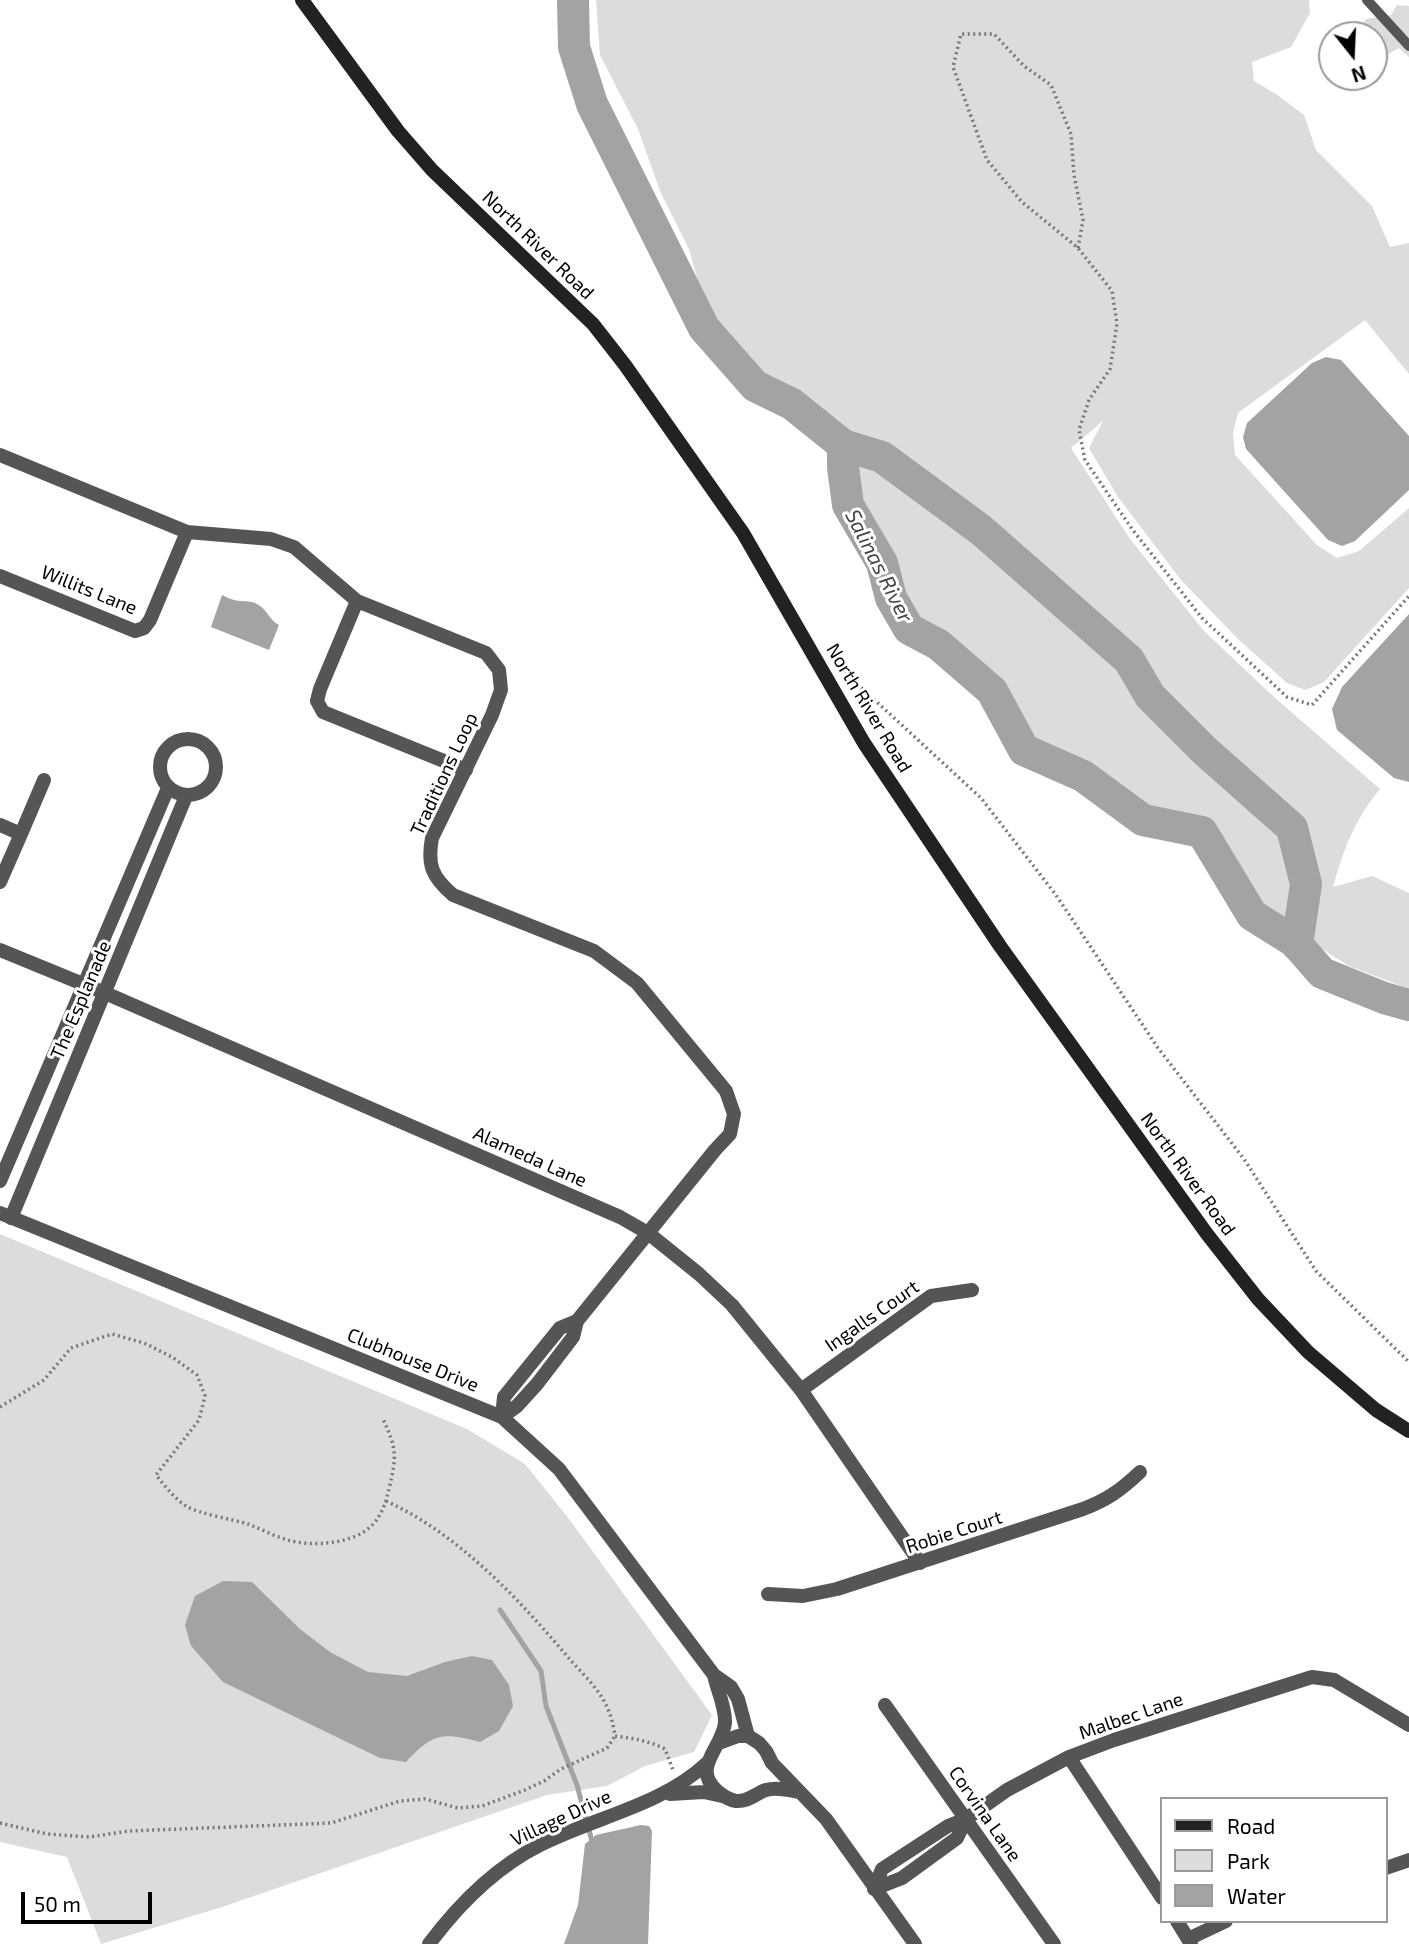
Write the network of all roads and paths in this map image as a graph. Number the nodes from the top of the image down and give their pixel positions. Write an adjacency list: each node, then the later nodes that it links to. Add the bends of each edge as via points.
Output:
1 (302, 0): 32 (main road, North River Road, via 409,146 593,324 625,365 743,533 864,743 1000,946 1207,1234 1258,1299 1308,1352 1376,1410)
2 (1367, 0): 3 (lane)
3 (1409, 46)
4 (1078, 247): 4 (path, via 1022,202 987,160 953,67 961,34 994,34 1024,66 1051,85 1071,134 1083,220); 8 (path, via 1112,291 1117,324 1110,369 1089,400 1079,430 1085,460 1202,618 1287,697 1312,705)
5 (0, 455): 6 (street, Traditions Loop)
6 (187, 533): 7 (street, Willits Lane, via 150,620 135,631); 9 (street, Traditions Loop, via 271,539 294,547)
7 (0, 576)
8 (1409, 596)
9 (357, 601): 11 (street, Traditions Loop, via 486,653 499,670 501,690); 11 (street, via 320,689 317,701 323,712)
10 (840, 669): 27 (path, via 981,798 1056,895 1158,1048 1244,1159 1316,1271)
11 (466, 770): 25 (street, Traditions Loop, via 432,838 429,857 442,886 453,895 593,951 637,983 726,1091 734,1114 730,1135)
12 (44, 780): 16 (street)
13 (168, 788): 14 (street); 14 (street, via 160,776 166,749 178,741 205,745 214,756 216,770 200,793); 19 (street, The Esplanade)
14 (186, 796): 20 (street, The Esplanade)
15 (0, 825): 16 (street)
16 (21, 834): 17 (street)
17 (0, 882)
18 (0, 950): 19 (street, Alameda Lane)
19 (85, 985): 20 (street, Alameda Lane); 21 (street, The Esplanade)
20 (105, 993): 22 (street, The Esplanade); 25 (street, Alameda Lane)
21 (15, 1146): 22 (street); 23 (street, The Esplanade)
22 (38, 1155): 24 (street, The Esplanade)
23 (0, 1181)
24 (5, 1216): 31 (street, Clubhouse Drive)
25 (648, 1233): 28 (street, Alameda Lane, via 732,1305); 31 (street, Traditions Loop, via 577,1321 561,1328 504,1397)
26 (972, 1290): 28 (street, Ingalls Court, via 930,1296)
27 (1409, 1362)
28 (801, 1390): 35 (street, Alameda Lane)
29 (0, 1407): 34 (path, via 44,1380 71,1348 113,1334 172,1356 197,1375 205,1396 199,1420 156,1475 187,1507 289,1541 322,1545 370,1528)
30 (382, 1417): 34 (path, via 396,1455)
31 (502, 1417): 37 (street, Clubhouse Drive, via 559,1469)
32 (1409, 1431)
33 (1140, 1472): 35 (street, Robie Court, via 1125,1487 1083,1510)
34 (386, 1501): 40 (path, via 413,1513 460,1547 521,1604 601,1696)
35 (920, 1563): 36 (street, Robie Court, via 837,1590 803,1596)
36 (768, 1594)
37 (713, 1675): 41 (street, Clubhouse Drive, via 731,1687 738,1699); 42 (street, Clubhouse Drive, via 725,1717)
38 (885, 1705): 51 (street, Corvina Lane)
39 (1409, 1725): 43 (street, Malbec Lane, via 1334,1680 1312,1677)
40 (615, 1736): 46 (path, via 665,1749); 52 (path, via 607,1748 525,1790 482,1806 400,1801 331,1823 130,1831 89,1837 47,1834)
41 (748, 1736): 42 (street); 45 (street, Clubhouse Drive, via 759,1743)
42 (719, 1743): 44 (street, Clubhouse Drive)
43 (1069, 1757): 51 (street, Malbec Lane, via 1007,1790); 56 (street)
44 (707, 1763): 49 (street, Village Drive); 50 (street, via 706,1777)
45 (772, 1763): 47 (street); 48 (street, Clubhouse Drive)
46 (673, 1770)
47 (766, 1790): 48 (street); 50 (street, via 741,1801)
48 (799, 1792): 55 (street, Clubhouse Drive, via 826,1819)
49 (658, 1796): 50 (street, Village Drive, via 686,1792); 60 (street, Village Drive, via 540,1845 494,1873)
50 (723, 1796)
51 (966, 1819): 55 (street, Malbec Lane, via 957,1838 902,1878); 62 (street, Corvina Lane)
52 (0, 1823)
53 (1409, 1860): 54 (street)
54 (1388, 1867)
55 (874, 1889): 61 (street, Clubhouse Drive)
56 (1160, 1895)
57 (1178, 1923): 59 (street)
58 (1222, 1923): 59 (street)
59 (1189, 1941)
60 (429, 1944)
61 (915, 1944)
62 (1054, 1944)

